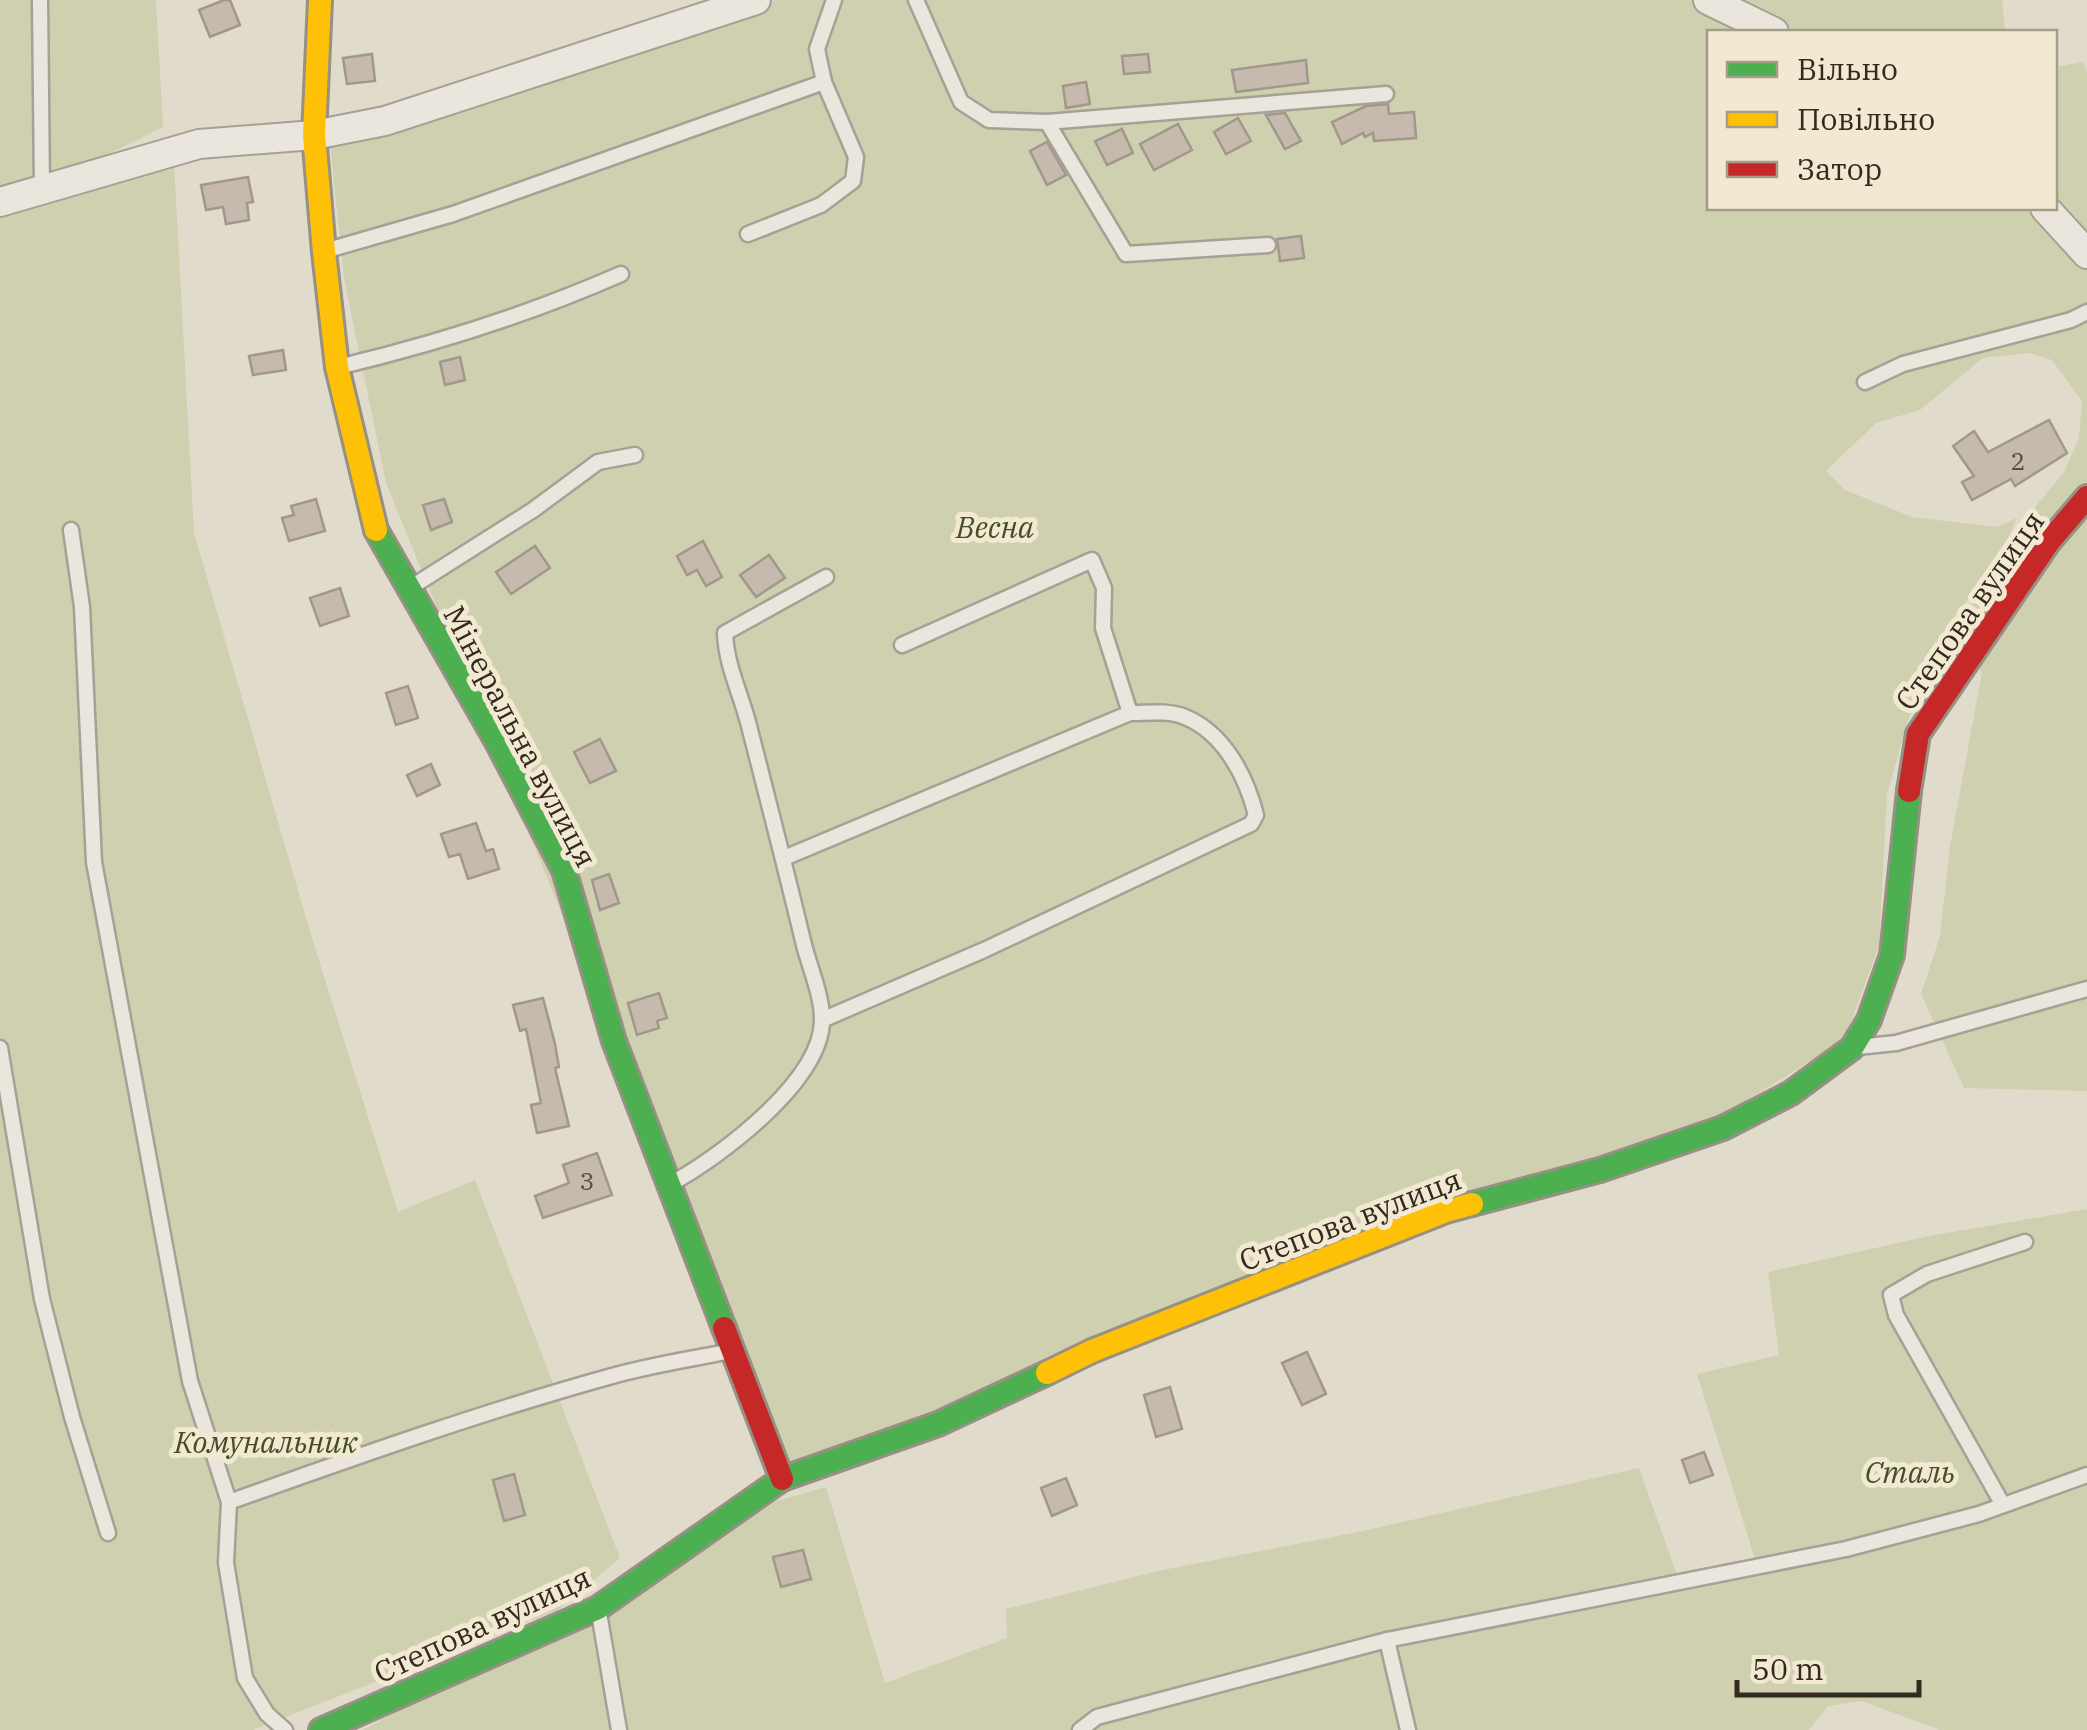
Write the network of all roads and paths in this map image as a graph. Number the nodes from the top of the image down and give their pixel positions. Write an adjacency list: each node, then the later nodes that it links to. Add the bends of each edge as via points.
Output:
1 (40, 0): 12 (lane)
2 (320, 0): 11 (street, Мінеральна вулиця)
3 (756, 0): 11 (street, via 385,121)
4 (834, 0): 8 (lane, via 817,49)
5 (916, 0): 10 (lane, via 961,102 988,120)
6 (1708, 0): 7 (street)
7 (1770, 30)
8 (824, 82): 15 (lane, via 856,157 853,181 821,205); 17 (lane, via 453,214)
9 (1386, 94): 10 (lane)
10 (1047, 122): 16 (lane, via 1126,254)
11 (314, 134): 12 (street, via 199,144); 17 (street, Мінеральна вулиця)
12 (42, 189): 13 (street)
13 (0, 202)
14 (2047, 210): 18 (street)
15 (748, 234)
16 (1268, 244)
17 (324, 252): 21 (street, Мінеральна вулиця)
18 (2087, 254)
19 (621, 274): 21 (lane, via 427,346)
20 (2087, 312): 22 (lane, via 1903,364)
21 (336, 367): 27 (street, Мінеральна вулиця, via 372,522)
22 (1865, 382)
23 (635, 455): 27 (lane, via 598,462)
24 (2087, 497): 34 (street, Степова вулиця, via 2036,559 1918,734 1892,955)
25 (71, 530): 40 (lane, via 82,608 94,862 190,1381)
26 (826, 576): 30 (lane, via 724,633)
27 (408, 589): 35 (street, Мінеральна вулиця, via 564,870 614,1041)
28 (902, 644): 29 (lane, via 1092,560 1104,588 1103,628)
29 (1130, 712): 30 (lane); 32 (lane, via 1184,716 1216,739 1234,758 1252,800 1251,824)
30 (784, 858): 32 (lane)
31 (2087, 989): 34 (lane, via 1896,1043)
32 (822, 1020): 35 (lane, via 807,1066 750,1130)
33 (0, 1048): 42 (lane, via 42,1299)
34 (1852, 1048): 39 (street, Степова вулиця, via 1791,1093 1723,1128 1446,1211 1092,1351 938,1424)
35 (671, 1184): 37 (street, Мінеральна вулиця)
36 (2025, 1242): 41 (lane, via 1927,1274 1890,1294)
37 (732, 1350): 39 (street, Мінеральна вулиця); 40 (lane, via 534,1399)
38 (2087, 1475): 41 (lane)
39 (782, 1480): 43 (street, Степова вулиця)
40 (228, 1502): 45 (lane, via 226,1564 245,1678 267,1714)
41 (2003, 1505): 44 (lane, via 1779,1563)
42 (108, 1533)
43 (598, 1608): 46 (street, Степова вулиця); 47 (lane)
44 (1387, 1640): 48 (lane, via 1096,1717); 49 (lane)
45 (286, 1730)
46 (322, 1730)
47 (619, 1730)
48 (1080, 1730)
49 (1408, 1730)

